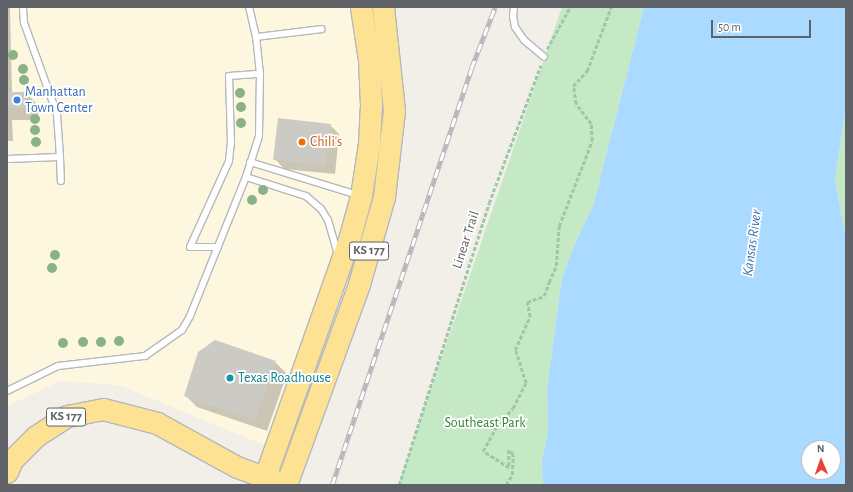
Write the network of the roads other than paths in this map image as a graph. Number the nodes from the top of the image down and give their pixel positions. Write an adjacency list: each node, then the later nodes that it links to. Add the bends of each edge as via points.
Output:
1 (22, 7): 10 (lane, via 24,22 57,114)
2 (249, 7): 7 (lane)
3 (361, 7): 15 (highway, KS 177, via 372,104)
4 (383, 7): 19 (highway, KS 177, via 394,110 390,157 384,197)
5 (514, 7): 8 (lane, via 515,27 524,40)
6 (322, 29): 7 (lane)
7 (256, 37): 9 (lane)
8 (544, 57)
9 (260, 74): 12 (lane, via 259,136); 17 (lane, via 228,76 231,143 229,161 190,247)
10 (60, 157): 11 (lane); 14 (lane)
11 (7, 159)
12 (250, 162): 13 (lane); 15 (lane)
13 (246, 177): 17 (lane); 18 (lane, via 306,196 320,209 334,233)
14 (61, 181)
15 (363, 205): 18 (highway, KS 177)
16 (365, 236): 19 (lane)
17 (218, 247): 20 (lane, via 190,316 182,330 163,345 145,356 130,360 58,366)
18 (339, 268): 22 (highway, KS 177)
19 (359, 284): 23 (highway, KS 177)
20 (7, 391)
21 (7, 472): 22 (highway, KS 177, via 12,460 36,436 67,416 103,409 156,423)
22 (263, 481): 23 (highway, KS 177)
23 (286, 485)

